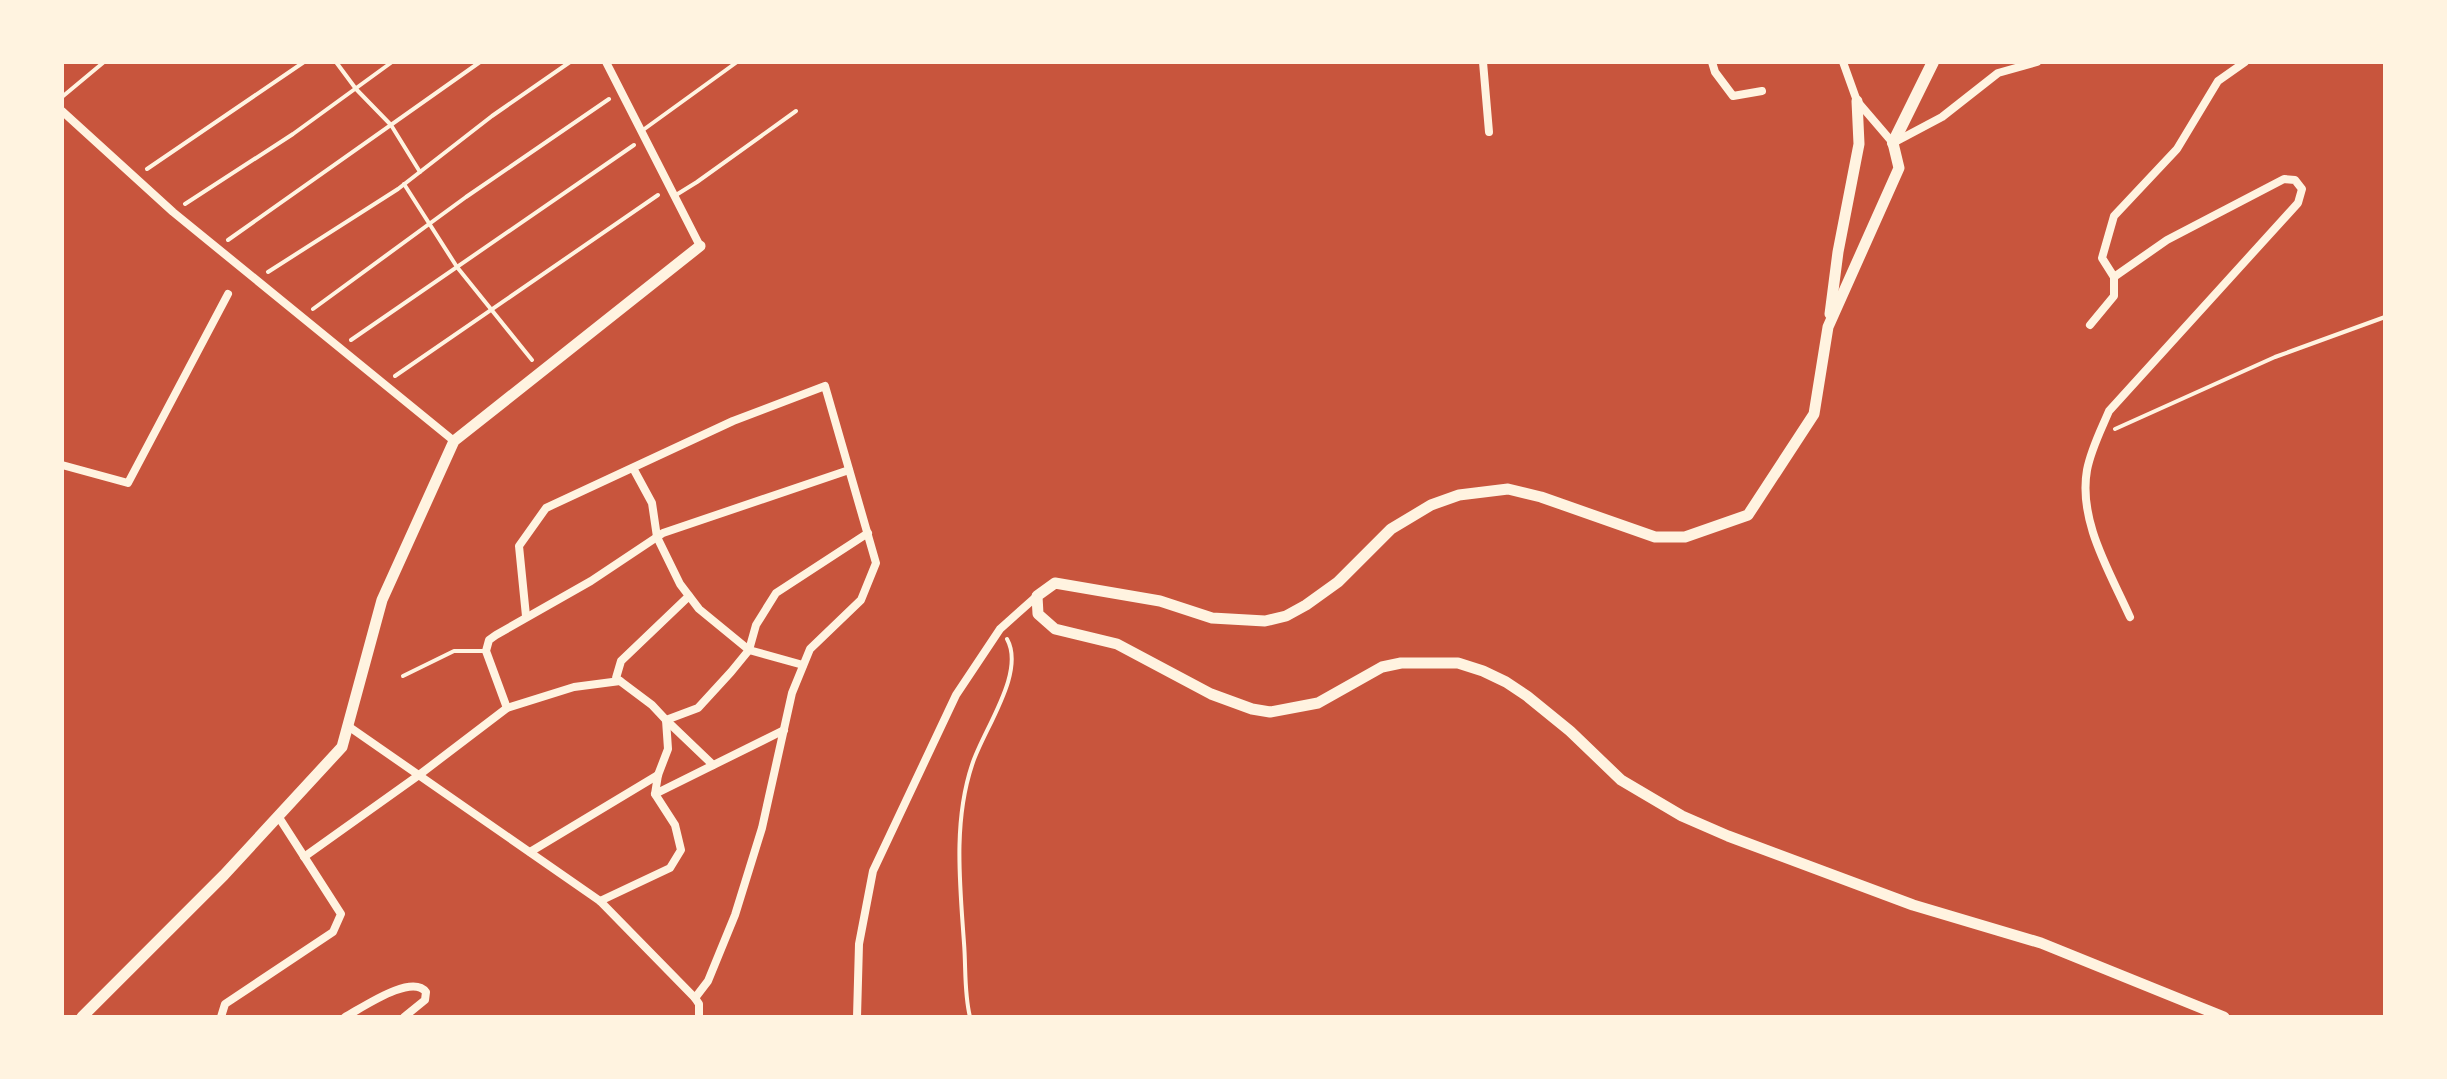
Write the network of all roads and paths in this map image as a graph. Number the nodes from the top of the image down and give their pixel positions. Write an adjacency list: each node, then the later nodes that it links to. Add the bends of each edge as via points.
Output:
1 (104, 62): 18 (path)
2 (303, 62): 27 (path)
3 (336, 62): 15 (path)
4 (392, 62): 15 (path)
5 (480, 62): 22 (path)
6 (570, 62): 26 (path)
7 (606, 62): 17 (street)
8 (737, 62): 24 (lane)
9 (1483, 62): 23 (street)
10 (1712, 62): 16 (street, via 1733,96)
11 (1843, 62): 19 (street)
12 (1933, 62): 25 (main road)
13 (2037, 62): 25 (street, via 1998,73 1942,117)
14 (2245, 62): 35 (street, via 2218,81 2177,149 2114,216 2102,258)
15 (356, 89): 22 (path); 30 (path)
16 (1762, 91)
17 (620, 92): 24 (street); 31 (path)
18 (62, 97)
19 (1857, 101): 25 (street); 42 (street, via 1859,144)
20 (62, 111): 27 (street)
21 (796, 111): 29 (lane, via 697,182)
22 (391, 125): 26 (path); 33 (path)
23 (1489, 132)
24 (643, 134): 29 (street); 34 (path)
25 (1893, 143): 42 (street, via 1899,168)
26 (420, 172): 28 (path)
27 (135, 177): 30 (street)
28 (404, 184): 31 (path); 36 (path)
29 (672, 192): 32 (street); 38 (path)
30 (173, 212): 33 (street)
31 (431, 223): 34 (path); 39 (path)
32 (700, 246): 44 (street)
33 (217, 248): 36 (street)
34 (457, 267): 38 (path); 43 (path)
35 (2114, 277): 41 (street, via 2114,296); 46 (street, via 2167,240 2284,179 2295,180 2302,189 2298,203 2109,411)
36 (256, 280): 39 (street)
37 (228, 294): 48 (street, via 128,483)
38 (492, 309): 44 (path); 45 (path)
39 (301, 317): 43 (street)
40 (2385, 317): 46 (path, via 2275,357)
41 (2090, 325)
42 (1828, 327): 54 (street, via 1814,414 1748,515 1685,537 1655,537 1508,489 1480,491 1431,505 1391,529 1338,582 1286,616 1212,618 1160,601 1055,583)
43 (339, 348): 45 (street)
44 (541, 372): 47 (street)
45 (383, 384): 47 (street)
46 (2098, 437): 56 (street, via 2085,498 2093,532)
47 (454, 441): 65 (street, via 382,600)
48 (62, 465)
49 (633, 468): 50 (street, via 825,386); 52 (street, via 652,503); 55 (street, via 546,508 519,546)
50 (849, 470): 51 (street); 52 (street)
51 (868, 533): 58 (street, via 776,593 756,625); 60 (street, via 876,563 861,600 810,649)
52 (657, 537): 53 (street); 55 (street)
53 (689, 596): 58 (street); 62 (street, via 621,661 616,678)
54 (1037, 596): 57 (street); 83 (street, via 1038,614 1055,629 1117,644 1211,694 1252,709 1270,712 1318,703 1382,667 1401,663 1458,663 1483,671 1527,696 1621,780 1682,816 1913,905 2055,949)
55 (526, 616): 59 (street, via 489,640)
56 (2130, 617)
57 (1000, 629): 81 (street, via 956,695 873,871 859,944); 82 (path, via 1012,652 1009,681 976,752 962,815 960,873)
58 (749, 650): 60 (street); 64 (street, via 698,708)
59 (486, 651): 61 (lane, via 454,651); 63 (street)
60 (803, 665): 66 (street)
61 (403, 676)
62 (620, 681): 63 (street, via 574,687); 64 (street)
63 (507, 708): 68 (street)
64 (666, 720): 67 (street); 69 (street, via 668,749)
65 (348, 726): 68 (street); 71 (street, via 342,747)
66 (784, 730): 67 (street); 75 (street, via 735,915 708,981)
67 (713, 765): 70 (street)
68 (419, 775): 72 (street); 73 (street)
69 (658, 775): 70 (street); 72 (street)
70 (655, 794): 74 (street, via 675,825 681,850 670,868)
71 (278, 816): 73 (street); 76 (street)
72 (530, 852): 74 (street)
73 (304, 857): 77 (street, via 341,914 333,932 225,1004)
74 (600, 901): 75 (street)
75 (695, 998): 80 (street)
76 (82, 1017)
77 (221, 1017)
78 (345, 1017): 79 (street, via 395,991 421,985 425,1000)
79 (404, 1017)
80 (699, 1017)
81 (857, 1017)
82 (970, 1017)
83 (2224, 1017)

